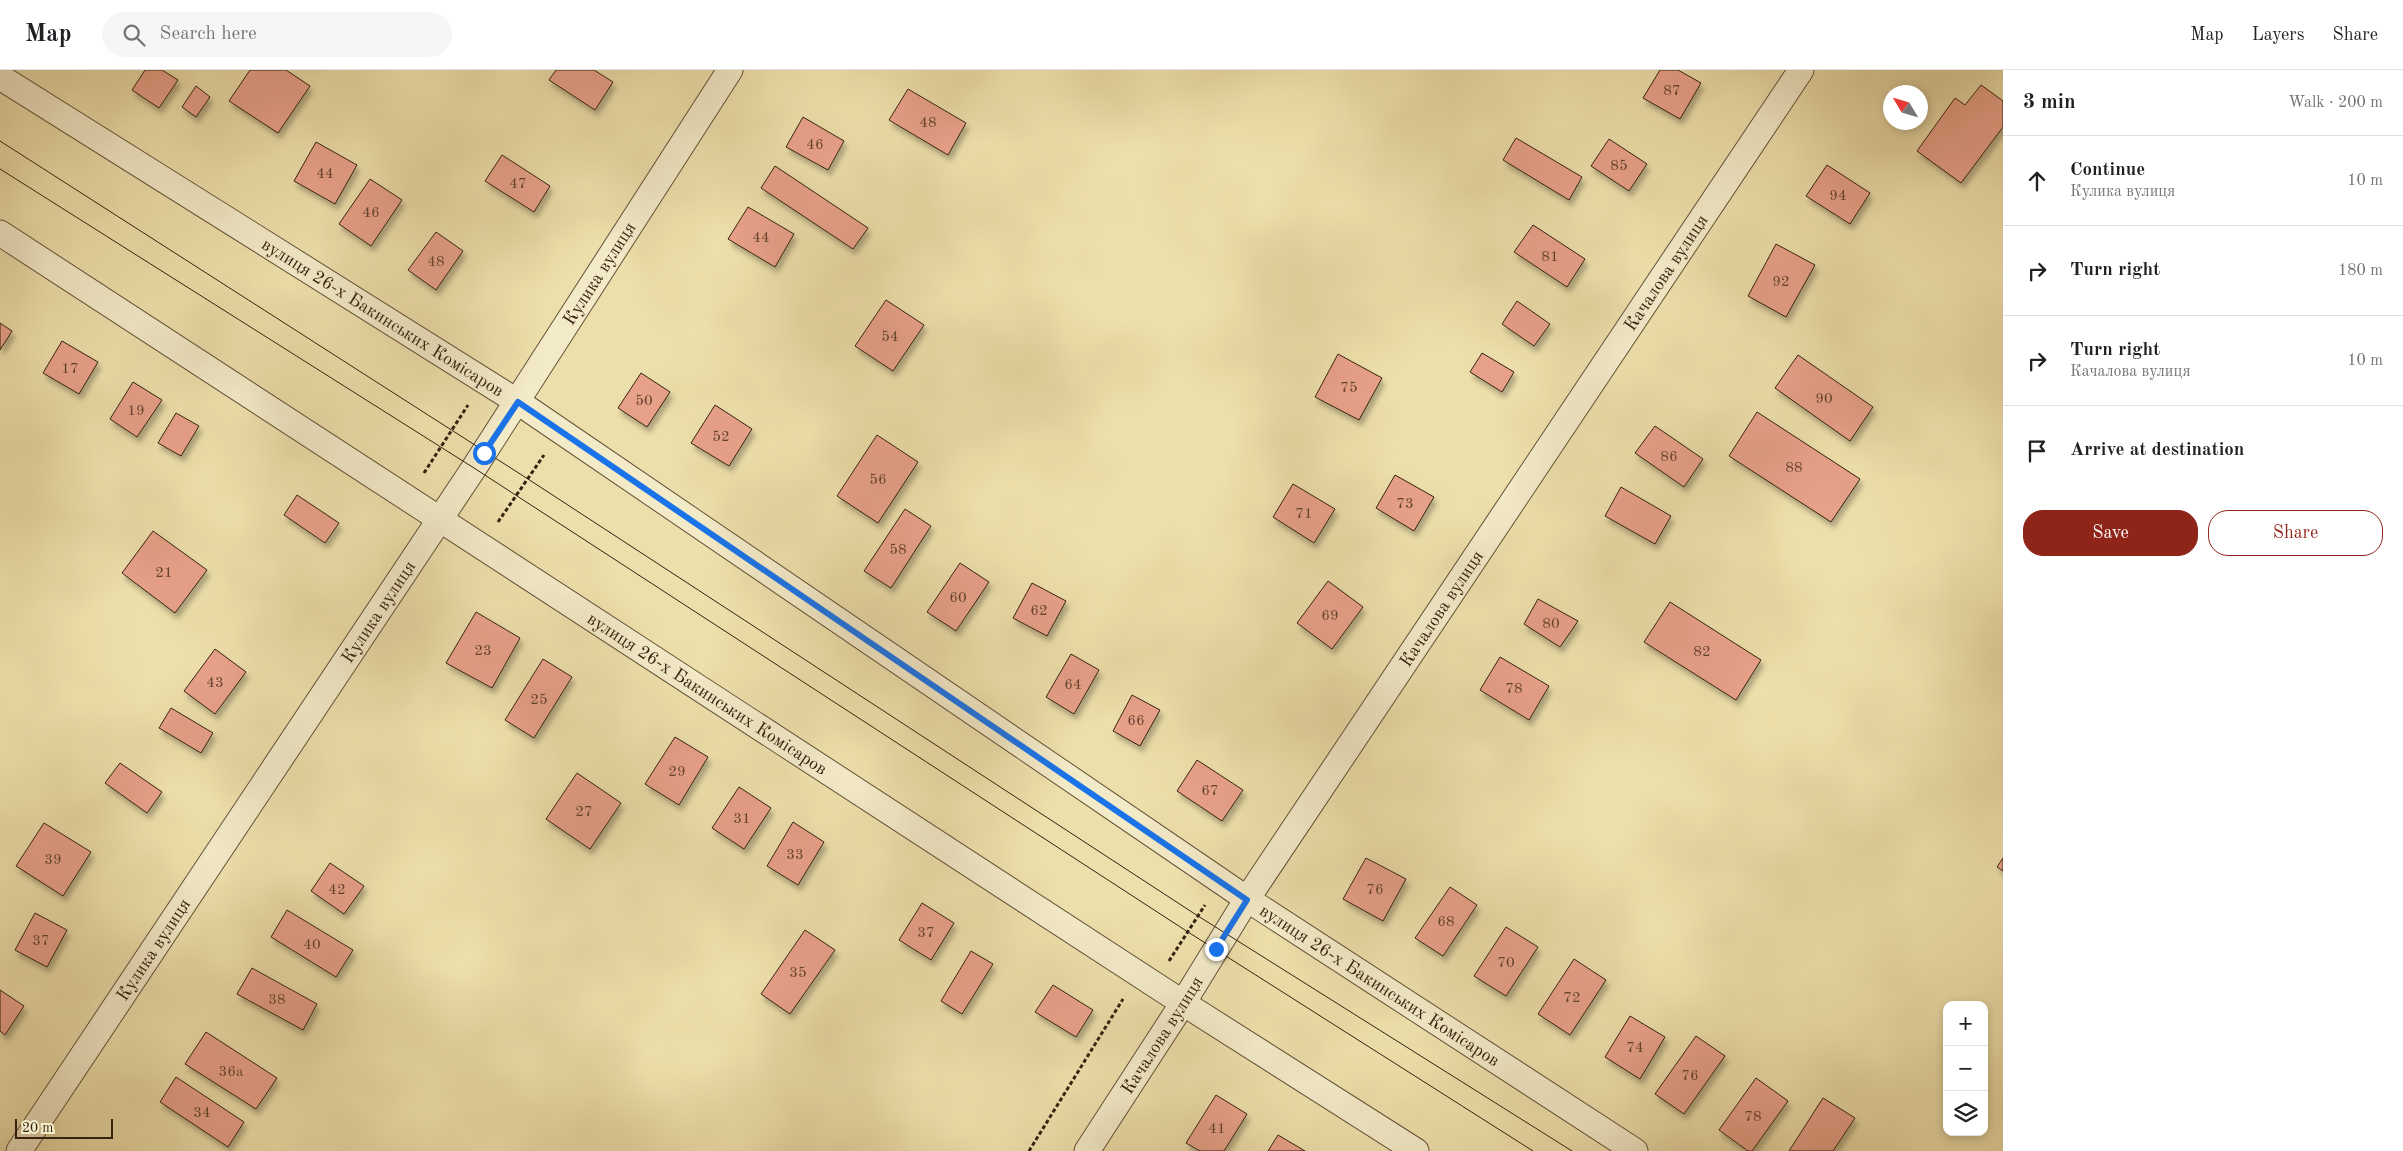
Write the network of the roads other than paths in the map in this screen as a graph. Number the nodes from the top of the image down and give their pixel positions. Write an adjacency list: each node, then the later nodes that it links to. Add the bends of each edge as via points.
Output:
1 (730, 70): 5 (street, Кулика вулиця)
2 (1801, 70): 7 (street, Качалова вулиця)
3 (0, 77): 5 (street, вулиця 26-х Бакинських Комісаров)
4 (0, 233): 6 (street, вулиця 26-х Бакинських Комісаров)
5 (518, 402): 6 (street, Кулика вулиця); 7 (street, вулиця 26-х Бакинських Комісаров)
6 (440, 518): 8 (street, вулиця 26-х Бакинських Комісаров); 9 (street, Кулика вулиця)
7 (1247, 900): 8 (street, Качалова вулиця); 12 (street, вулиця 26-х Бакинських Комісаров)
8 (1183, 1004): 10 (street, Качалова вулиця); 11 (street, вулиця 26-х Бакинських Комісаров)
9 (19, 1151)
10 (1087, 1151)
11 (1416, 1151)
12 (1634, 1151)

